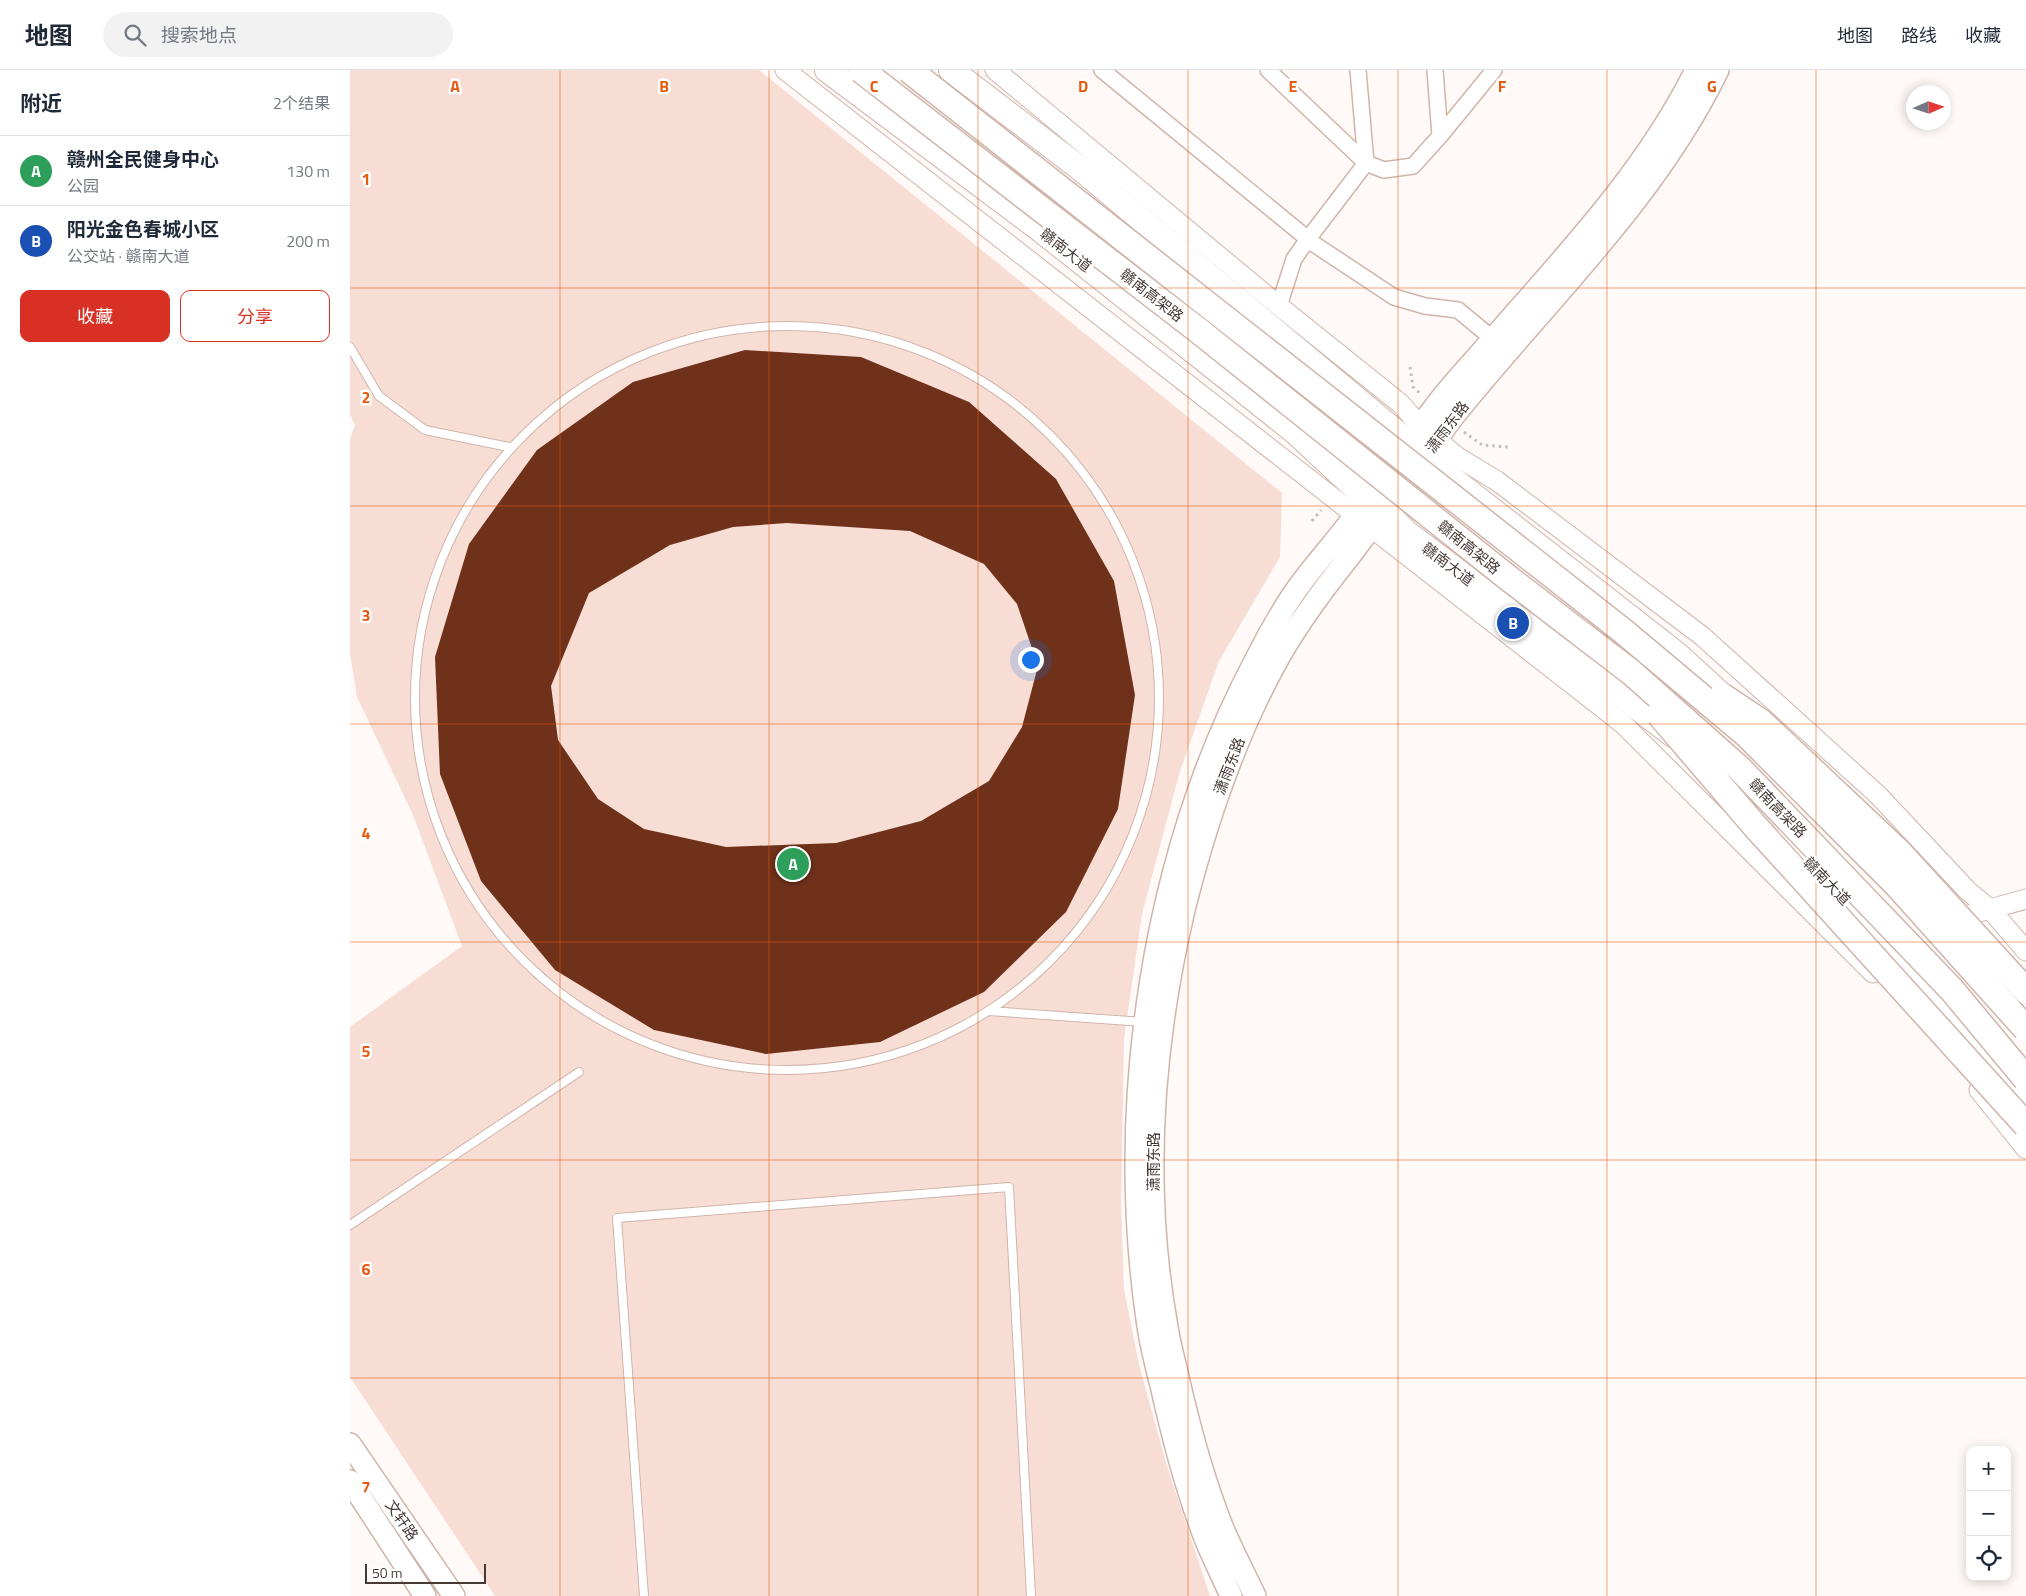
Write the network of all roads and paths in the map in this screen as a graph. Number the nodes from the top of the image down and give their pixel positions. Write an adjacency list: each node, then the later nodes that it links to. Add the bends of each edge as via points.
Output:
1 (785, 70): 26 (street)
2 (827, 70): 26 (main road, 赣南大道, via 1042,231 1294,431)
3 (861, 70): 28 (highway, 赣南高架路, bridge)
4 (909, 70): 27 (highway, 赣南高架路, bridge)
5 (951, 70): 23 (main road)
6 (995, 70): 17 (street)
7 (1102, 70): 16 (street)
8 (1268, 70): 15 (street)
9 (1358, 70): 15 (street)
10 (1435, 70): 14 (street)
11 (1494, 70): 14 (street)
12 (1696, 70): 18 (main road, 潇雨东路, via 1634,171)
13 (1718, 70): 23 (main road, 潇雨东路, via 1680,138 1640,195 1507,351)
14 (1440, 136): 15 (street, via 1413,166 1384,170)
15 (1366, 163): 16 (street)
16 (1308, 239): 17 (street, via 1294,259); 18 (street, via 1394,297 1425,306 1458,310)
17 (1279, 306): 23 (street, via 1400,404)
18 (1493, 339): 23 (main road, 潇雨东路, via 1435,406)
19 (350, 347): 24 (lane, via 379,396 425,430)
20 (1410, 367): 21 (path)
21 (1413, 387)
22 (1472, 439): 25 (path, via 1482,445)
23 (1422, 441): 26 (main road, 潇雨东路); 30 (street, via 1497,480 1702,636 1878,795 1968,891); 31 (main road, via 1678,655 1856,820)
24 (510, 447): 35 (lane, via 461,514 429,591 414,673 418,756 440,836 479,910 532,973 599,1022 675,1056 756,1072 838,1070 918,1050); 35 (lane, via 589,380 683,337 786,323 889,337 984,379 1063,446 1122,532 1154,631 1159,735 1135,836 1083,927 1010,1000)
25 (1509, 447)
26 (1370, 513): 36 (main road, 潇雨东路, via 1296,590 1233,705 1178,856 1156,949); 40 (main road, 赣南大道, via 1406,532 1643,710 1734,785 1892,949); 42 (street, via 1393,545 1623,724 1870,970 1982,1093); 51 (main road, 潇雨东路, via 1284,649 1230,760 1196,860 1175,950 1154,1096 1152,1176 1167,1328 1190,1429 1222,1525)
27 (1623, 631): 33 (highway, bridge, via 1761,722 1898,851); 37 (highway, 赣南高架路, bridge, via 1747,735 1896,884)
28 (1607, 653): 39 (highway, 赣南高架路, bridge, via 1740,769 1952,990); 41 (highway, bridge, via 1754,825)
29 (2026, 899): 30 (street)
30 (1991, 910): 31 (street); 32 (street)
31 (1952, 920): 34 (main road)
32 (2026, 952)
33 (2026, 991)
34 (2026, 1004)
35 (988, 1011): 36 (lane)
36 (1146, 1022): 50 (main road, 潇雨东路, via 1138,1092 1136,1172 1148,1329 1171,1432 1203,1534)
37 (2026, 1028)
38 (579, 1072): 43 (lane)
39 (2026, 1079)
40 (2026, 1104)
41 (2026, 1125)
42 (2026, 1149)
43 (350, 1225)
44 (350, 1444): 47 (main road, 文轩路)
45 (350, 1481): 46 (main road, 文轩路)
46 (425, 1596)
47 (454, 1596)
48 (644, 1596): 49 (lane, via 617,1218 1009,1187)
49 (1030, 1596)
50 (1231, 1596)
51 (1255, 1596)

